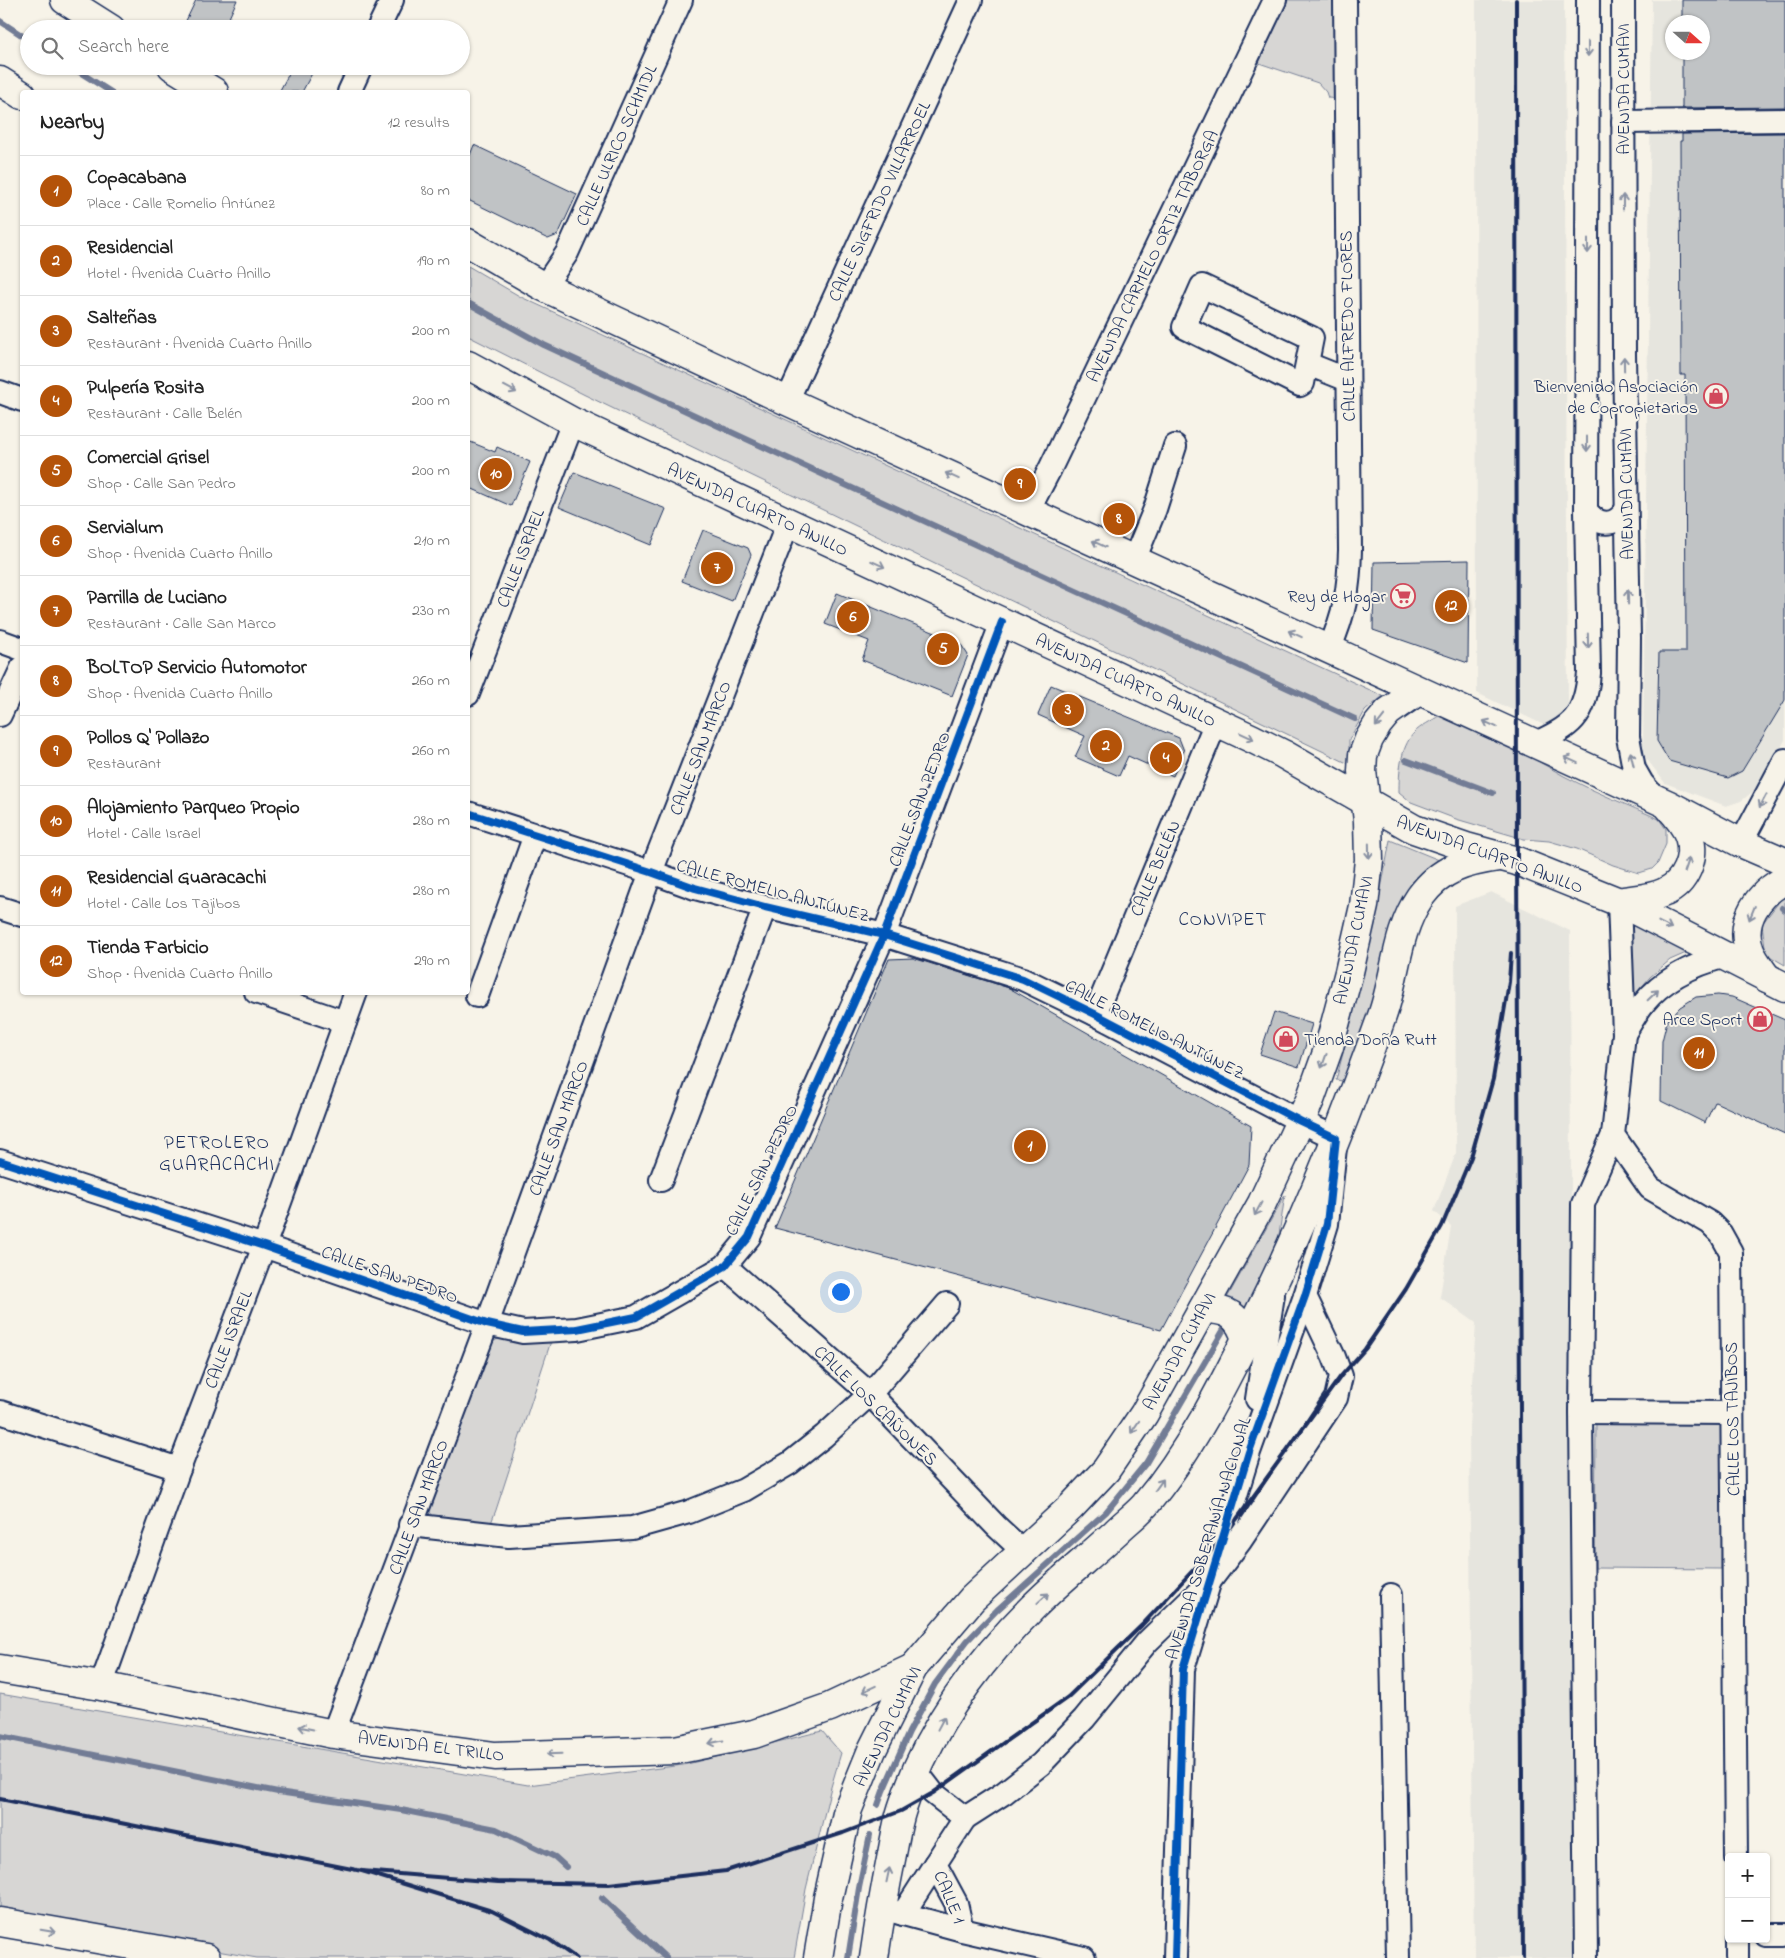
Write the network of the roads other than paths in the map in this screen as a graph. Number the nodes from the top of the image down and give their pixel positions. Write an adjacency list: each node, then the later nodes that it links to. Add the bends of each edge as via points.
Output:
1 (392, 0): 10 (street)
2 (681, 0): 20 (street, CALLE ULRICO SCHMIDL, via 567,253)
3 (971, 0): 26 (street, CALLE SIGFRIDO VILLARROEL)
4 (1275, 0): 31 (street, AVENIDA CARMELO ORTIZ TABORGA)
5 (1345, 0): 23 (street, CALLE ALFREDO FLORES)
6 (78, 4): 9 (main road)
7 (1588, 8): 8 (street, via 1592,10 1606,4 1619,10); 29 (street, AVENIDA CUMAVI, one-way to 29)
8 (1623, 8): 18 (street, AVENIDA CUMAVI)
9 (99, 20)
10 (382, 20)
11 (187, 75): 14 (main road)
12 (356, 75): 15 (street)
13 (0, 81): 16 (main road)
14 (211, 90)
15 (349, 90)
16 (20, 94)
17 (1785, 120): 18 (street)
18 (1623, 122): 30 (street, AVENIDA CUMAVI, one-way to 18)
19 (470, 244): 20 (main road)
20 (544, 287): 26 (main road)
21 (1308, 364): 21 (street, via 1312,338 1201,287 1185,324 1186,329 1300,385); 23 (street)
22 (470, 366): 27 (main road, AVENIDA CUARTO ANILLO, one-way to 27)
23 (1348, 380): 37 (street, CALLE ALFREDO FLORES, via 1349,574 1347,598)
24 (0, 392): 25 (street)
25 (20, 399)
26 (787, 401): 31 (main road, one-way to 26)
27 (573, 422): 32 (main road, AVENIDA CUARTO ANILLO); 39 (street, CALLE ISRAEL)
28 (1175, 446): 33 (street, via 1155,509)
29 (1586, 510): 30 (street, via 1598,522 1606,523 1621,517); 43 (street, AVENIDA CUMAVI, one-way to 43, via 1589,673 1585,698 1568,726)
30 (1626, 510): 46 (street, AVENIDA CUMAVI, one-way to 30, via 1642,783 1634,769 1628,737)
31 (1028, 511): 33 (main road, one-way to 31)
32 (788, 523): 34 (main road, AVENIDA CUARTO ANILLO, one-way to 34); 52 (street, CALLE SAN MARCO)
33 (1134, 560): 37 (main road, one-way to 33)
34 (1002, 622): 42 (main road, AVENIDA CUARTO ANILLO); 57 (street, CALLE SAN PEDRO)
35 (0, 640): 36 (street)
36 (20, 648)
37 (1329, 650): 40 (main road)
38 (20, 672): 41 (street)
39 (470, 689)
40 (1418, 691): 43 (main road, one-way to 40); 45 (main road, AVENIDA CUMAVI, one-way to 45, via 1388,712 1369,739 1362,771)
41 (0, 715)
42 (1216, 722): 45 (main road, AVENIDA CUARTO ANILLO, one-way to 45, via 1283,754); 63 (street, CALLE BELÉN)
43 (1534, 744): 46 (main road, one-way to 43)
44 (1785, 760): 49 (street, one-way to 49)
45 (1366, 802): 50 (main road, AVENIDA CUARTO ANILLO, via 1414,830); 66 (main road, AVENIDA CUMAVI, one-way to 66, via 1369,860 1364,906 1329,1047)
46 (1662, 802): 49 (main road); 53 (main road, one-way to 46, via 1666,892 1682,879 1687,870 1689,837 1678,818)
47 (470, 814): 48 (street, CALLE ROMELIO ANTÚNEZ)
48 (535, 835): 52 (street, CALLE ROMELIO ANTÚNEZ); 62 (street)
49 (1741, 843): 51 (main road)
50 (1499, 856): 53 (main road, AVENIDA CUARTO ANILLO); 68 (main road, via 1475,860 1446,871 1412,910 1386,1004)
51 (1783, 863): 59 (main road, one-way to 59, via 1754,906 1746,937 1755,962)
52 (651, 872): 54 (street, CALLE ROMELIO ANTÚNEZ); 77 (street, CALLE SAN MARCO)
53 (1619, 902): 58 (main road, AVENIDA CUARTO ANILLO, one-way to 58); 65 (street)
54 (765, 907): 57 (street, CALLE ROMELIO ANTÚNEZ); 70 (street)
55 (0, 908): 56 (street)
56 (20, 914)
57 (884, 935): 63 (street, CALLE ROMELIO ANTÚNEZ, via 1023,979); 72 (street, CALLE SAN PEDRO, via 749,1237)
58 (1726, 956): 59 (main road, AVENIDA CUARTO ANILLO); 65 (street, one-way to 58, via 1643,1004 1660,988 1691,968)
59 (1776, 983)
60 (265, 995): 64 (street)
61 (355, 995): 64 (street, CALLE ISRAEL)
62 (476, 996)
63 (1095, 1014): 66 (street, CALLE ROMELIO ANTÚNEZ)
64 (345, 1022): 71 (street, CALLE ISRAEL)
65 (1624, 1034): 67 (street)
66 (1300, 1121): 68 (street, CALLE ROMELIO ANTÚNEZ); 76 (main road, AVENIDA CUMAVI, one-way to 76, via 1262,1203)
67 (1613, 1135): 81 (street, via 1583,1204); 82 (street, CALLE LOS TAJIBOS, via 1650,1188 1710,1223 1731,1252)
68 (1336, 1138): 73 (main road); 74 (street, AVENIDA SOBERANÍA NACIONAL, via 1327,1224)
69 (0, 1161): 71 (street, CALLE SAN PEDRO)
70 (661, 1180)
71 (264, 1246): 77 (street, CALLE SAN PEDRO); 84 (street, CALLE ISRAEL)
72 (725, 1266): 77 (street, CALLE SAN PEDRO, via 636,1317 577,1329 522,1332); 79 (street, CALLE LOS CAÑONES)
73 (1276, 1280): 78 (main road); 83 (street, AVENIDA SOBERANÍA NACIONAL)
74 (1305, 1296): 83 (street, AVENIDA SOBERANÍA NACIONAL); 87 (street, via 1341,1376 1336,1398)
75 (947, 1304): 79 (street)
76 (1203, 1309): 78 (main road, via 1218,1309 1232,1315); 86 (main road, AVENIDA CUMAVI, one-way to 86, via 1144,1414 1106,1470 1072,1507)
77 (487, 1324): 85 (street, CALLE SAN MARCO)
78 (1246, 1340): 93 (main road, one-way to 78, via 949,1709 984,1661 1034,1606 1144,1506 1217,1396)
79 (870, 1394): 85 (street, via 790,1463 744,1490 689,1512 632,1528 509,1536); 86 (street, CALLE LOS CAÑONES)
80 (0, 1412): 84 (street)
81 (1581, 1412): 82 (street); 111 (street)
82 (1731, 1414): 95 (street, CALLE LOS TAJIBOS)
83 (1248, 1452): 87 (street, AVENIDA SOBERANÍA NACIONAL)
84 (179, 1469): 91 (street, CALLE ISRAEL)
85 (410, 1525): 92 (street, CALLE SAN MARCO)
86 (1022, 1551): 89 (main road, AVENIDA CUMAVI, via 972,1599)
87 (1209, 1582): 94 (street, via 1148,1642 1084,1720 1041,1764); 109 (street, AVENIDA SOBERANÍA NACIONAL, via 1183,1669)
88 (1391, 1595): 110 (street)
89 (913, 1668): 92 (main road, AVENIDA EL TRILLO, one-way to 92, via 830,1707 754,1734 675,1750 495,1756); 106 (main road, AVENIDA CUMAVI, via 872,1750 848,1809)
90 (0, 1669): 91 (main road, AVENIDA EL TRILLO)
91 (101, 1686): 92 (main road, AVENIDA EL TRILLO, one-way to 91)
92 (333, 1734)
93 (916, 1771): 94 (street, via 933,1793); 97 (main road, one-way to 93, via 901,1811)
94 (965, 1818): 96 (street, CALLE 1)
95 (1736, 1853)
96 (935, 1864): 97 (street); 99 (street, CALLE 1, via 956,1903)
97 (892, 1911): 99 (street); 107 (main road)
98 (0, 1922): 103 (main road, one-way to 103)
99 (962, 1930): 104 (street, CALLE 1)
100 (1770, 1934): 101 (street)
101 (1785, 1934)
102 (1737, 1943): 112 (street)
103 (118, 1951): 105 (main road)
104 (1036, 1952): 108 (street, CALLE 1)
105 (206, 1958)
106 (818, 1958)
107 (874, 1958)
108 (1084, 1958)
109 (1175, 1958)
110 (1398, 1958)
111 (1586, 1958)
112 (1737, 1958)

